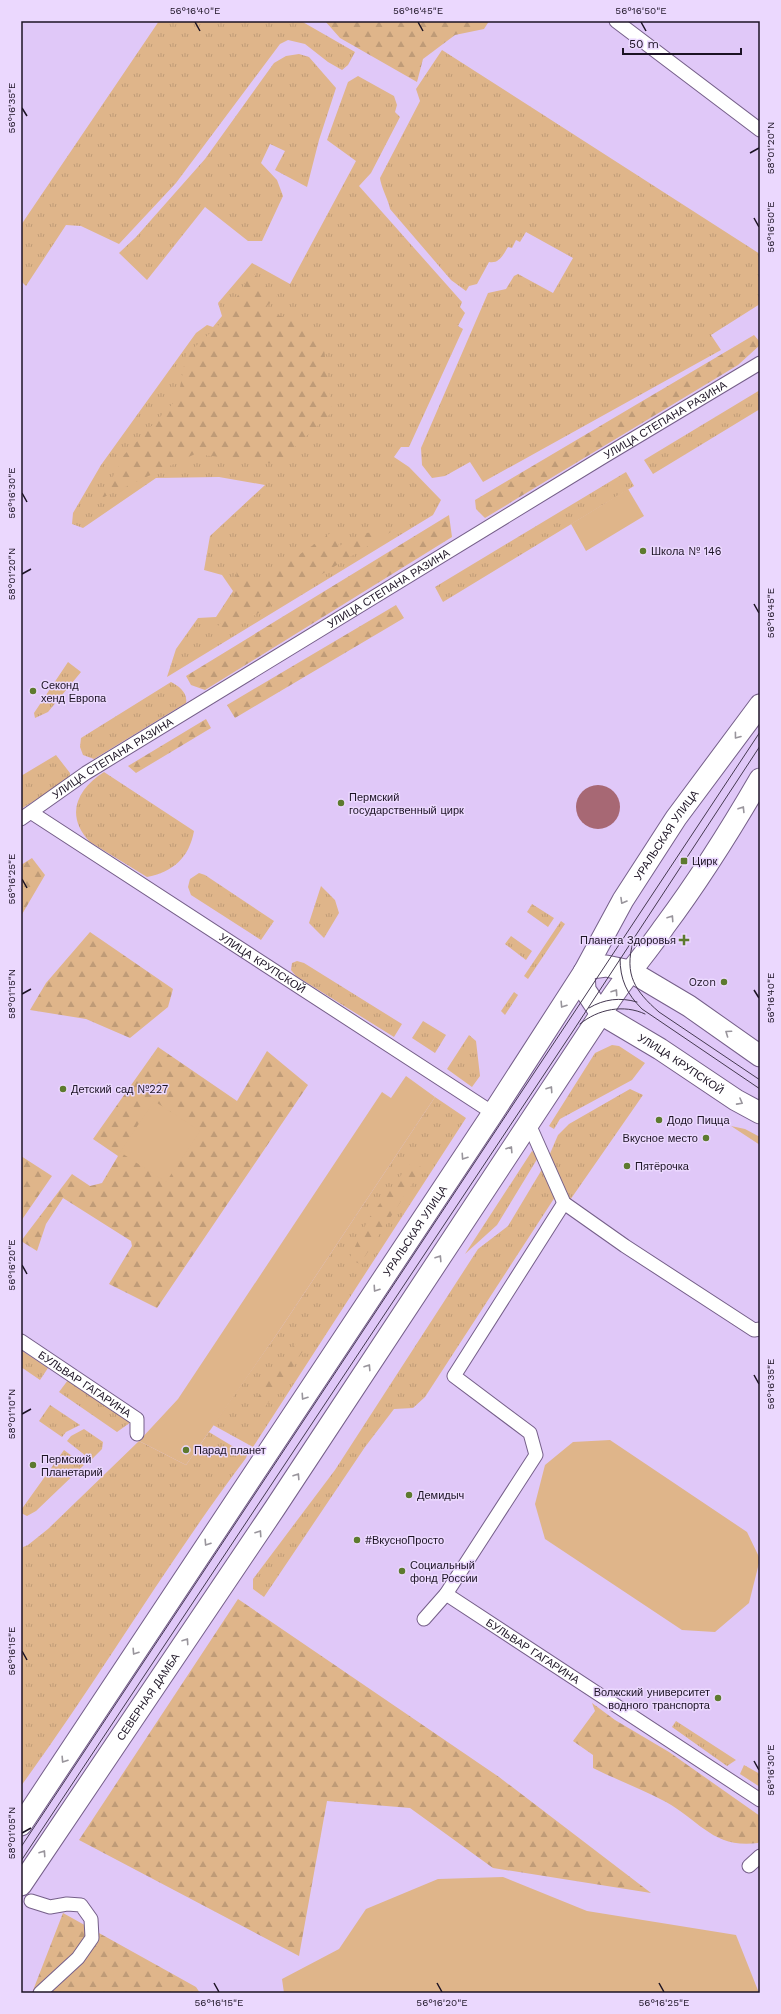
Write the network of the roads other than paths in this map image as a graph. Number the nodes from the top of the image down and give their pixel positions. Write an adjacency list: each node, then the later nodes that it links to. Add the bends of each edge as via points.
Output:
1 (616, 21): 2 (street)
2 (760, 130)
3 (760, 363): 6 (street, УЛИЦА СТЕПАНА РАЗИНА, via 86,773)
4 (760, 705): 8 (main road, УРАЛЬСКАЯ УЛИЦА, one-way to 8, via 676,818 623,900)
5 (760, 779): 7 (main road, one-way to 5, via 664,927 721,843)
6 (26, 816): 11 (street, УЛИЦА КРУПСКОЙ)
7 (630, 971): 8 (main road, via 606,966 591,968); 9 (main road, one-way to 7); 10 (main road, one-way to 7, via 689,1006)
8 (584, 972): 9 (main road, via 585,990); 11 (main road, УРАЛЬСКАЯ УЛИЦА, one-way to 11)
9 (600, 1014): 12 (main road, УЛИЦА КРУПСКОЙ, one-way to 12); 13 (main road, one-way to 9)
10 (760, 1056)
11 (493, 1113): 21 (main road, УРАЛЬСКАЯ УЛИЦА, one-way to 21)
12 (760, 1113)
13 (528, 1122): 14 (street); 24 (main road, СЕВЕРНАЯ ДАМБА, one-way to 13)
14 (564, 1203): 15 (street, via 754,1330); 18 (street, via 454,1376 530,1432 536,1455)
15 (760, 1329)
16 (21, 1341): 17 (street, БУЛЬВАР ГАГАРИНА, via 137,1419)
17 (137, 1434)
18 (446, 1594): 19 (street); 20 (street, БУЛЬВАР ГАГАРИНА)
19 (424, 1619)
20 (760, 1800)
21 (21, 1825)
22 (760, 1856): 23 (street)
23 (749, 1866)
24 (26, 1893): 25 (street, via 50,1907 81,1905 91,1919 92,1938 78,1958)
25 (40, 1993)

